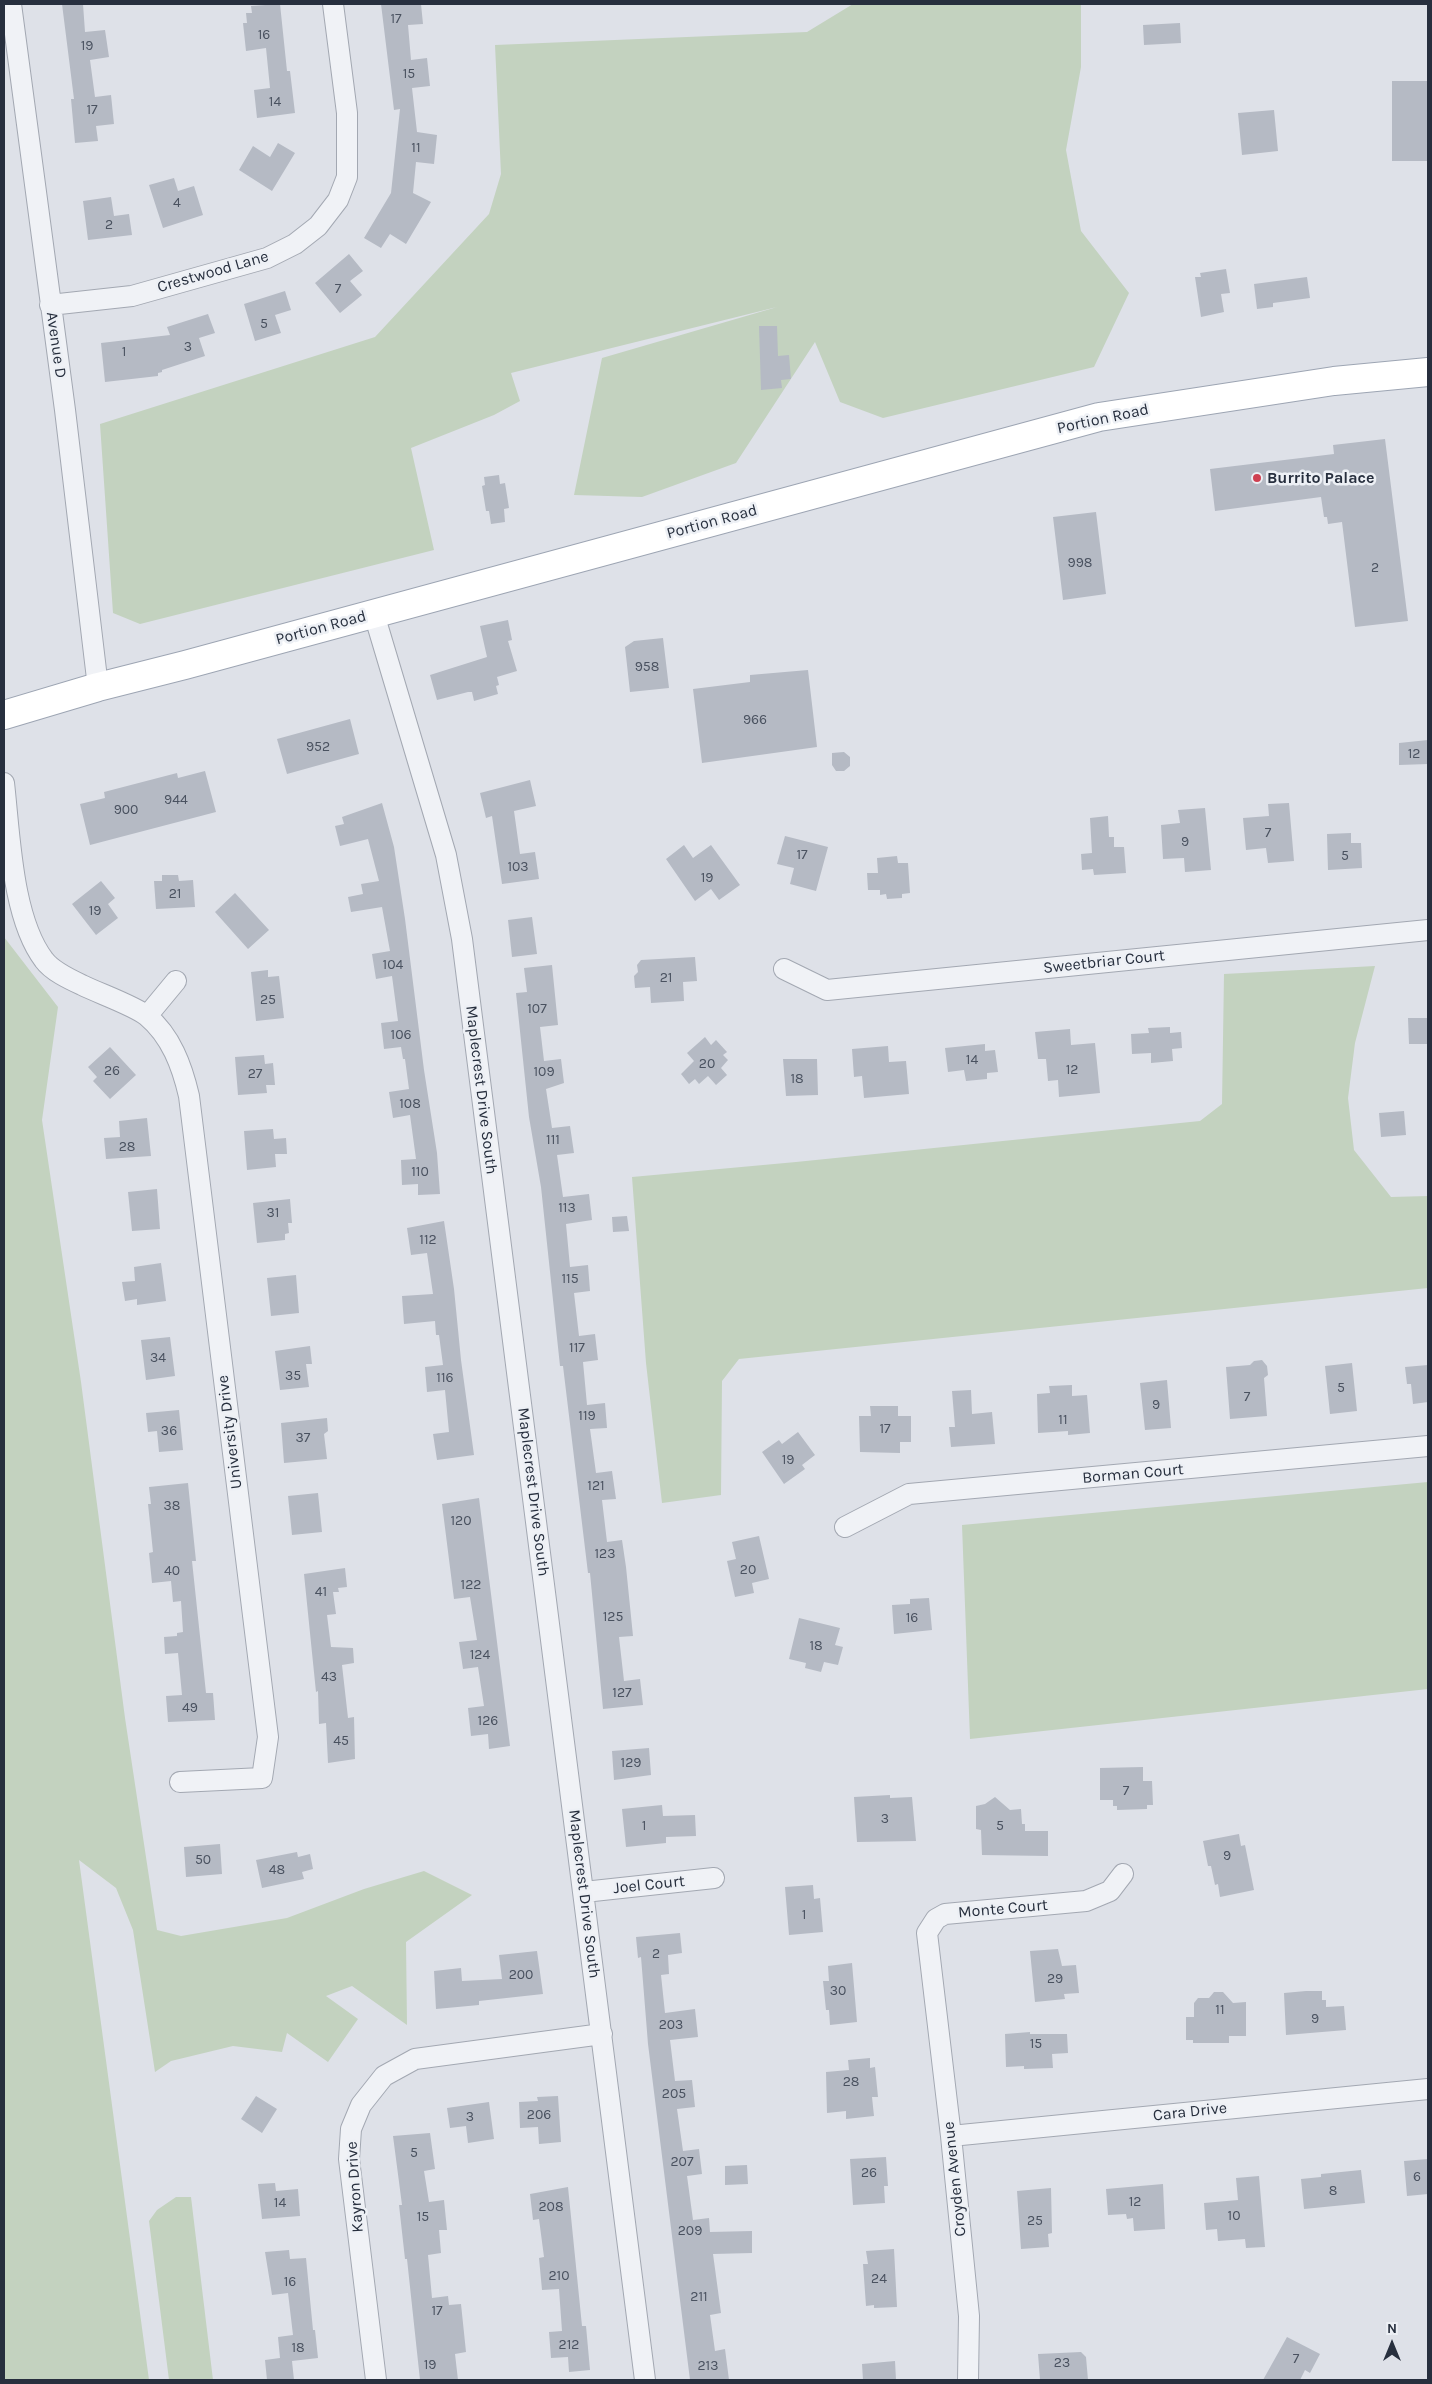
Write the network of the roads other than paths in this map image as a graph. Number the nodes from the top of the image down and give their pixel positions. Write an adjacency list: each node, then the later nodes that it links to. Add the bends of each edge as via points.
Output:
1 (11, 4): 3 (street, Avenue D)
2 (333, 4): 3 (street, Crestwood Lane, via 347,113 347,177 338,200 318,226 267,258 132,296)
3 (50, 305): 6 (street, Avenue D)
4 (1428, 372): 5 (main road, Portion Road, via 1314,384 1099,417)
5 (374, 614): 6 (main road, Portion Road); 18 (street, Maplecrest Drive South, via 446,855 462,939)
6 (98, 687): 7 (main road, Portion Road)
7 (4, 715)
8 (4, 783): 12 (street, University Drive, via 28,934 45,962 66,977)
9 (1428, 930): 10 (street, Sweetbriar Court, via 827,990)
10 (784, 969)
11 (176, 981): 12 (street)
12 (146, 1016): 15 (street, University Drive, via 170,1041 189,1096 268,1737 262,1778)
13 (1428, 1446): 14 (street, Borman Court, via 908,1494)
14 (845, 1526)
15 (180, 1782)
16 (1123, 1874): 19 (street, Monte Court, via 1110,1891 1086,1901 946,1914 936,1918 927,1933)
17 (714, 1878): 18 (street, Joel Court)
18 (584, 1892): 20 (street, Maplecrest Drive South)
19 (934, 1979): 22 (street, Croyden Avenue)
20 (602, 2034): 23 (street, Kayron Drive, via 415,2059 384,2076 361,2105 351,2129 349,2159); 24 (street, Maplecrest Drive South)
21 (1428, 2089): 22 (street, Cara Drive)
22 (951, 2136): 25 (street, Croyden Avenue, via 969,2316)
23 (376, 2380)
24 (645, 2380)
25 (968, 2380)

